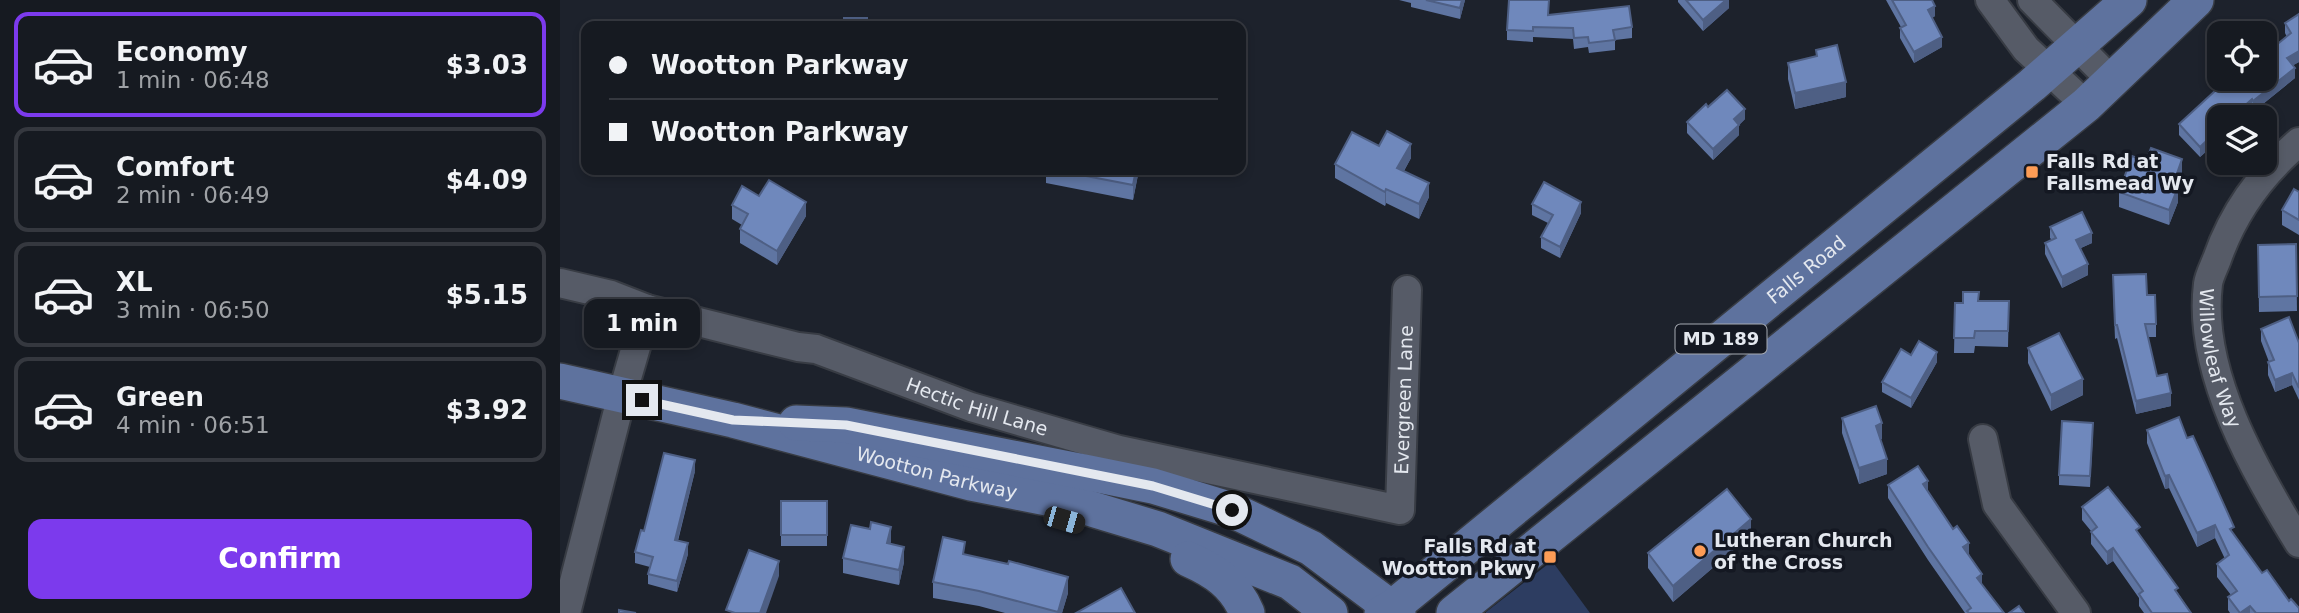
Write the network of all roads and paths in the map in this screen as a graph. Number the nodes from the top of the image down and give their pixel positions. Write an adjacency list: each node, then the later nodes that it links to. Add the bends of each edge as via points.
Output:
1 (1990, 0): 6 (street, via 2026,49)
2 (2032, 0): 5 (street)
3 (2129, 0): 5 (main road, Falls Road / MD 189)
4 (2196, 0): 7 (main road, MD 189)
5 (2076, 44): 6 (main road, Falls Road / MD 189); 7 (street)
6 (2049, 70): 8 (street); 20 (main road, Falls Road / MD 189)
7 (2112, 81): 8 (main road, MD 189)
8 (2086, 106): 24 (main road, MD 189)
9 (2299, 142): 19 (street, Willowleaf Way, via 2249,194 2226,233 2208,283 2208,332 2216,373 2243,441)
10 (560, 284): 12 (street, Hectic Hill Lane, via 611,295)
11 (1407, 290): 18 (street, Evergreen Lane)
12 (647, 309): 14 (street); 18 (street, Hectic Hill Lane, via 816,349 971,407 1119,450)
13 (560, 381): 14 (main road, Wootton Parkway)
14 (621, 395): 15 (main road, Wootton Parkway); 21 (street)
15 (733, 420): 17 (main road, Wootton Parkway); 20 (main road, Wootton Parkway, via 846,425 1153,486 1232,510 1311,548)
16 (1983, 439): 25 (street, via 1997,503)
17 (971, 482): 22 (main road, via 1015,506 1139,541 1205,567 1230,584); 23 (main road, Wootton Parkway, via 1072,503 1158,528 1290,582)
18 (1400, 510)
19 (2299, 542)
20 (1391, 611)
21 (566, 613)
22 (1247, 613)
23 (1330, 613)
24 (1454, 613)
25 (2076, 613)

